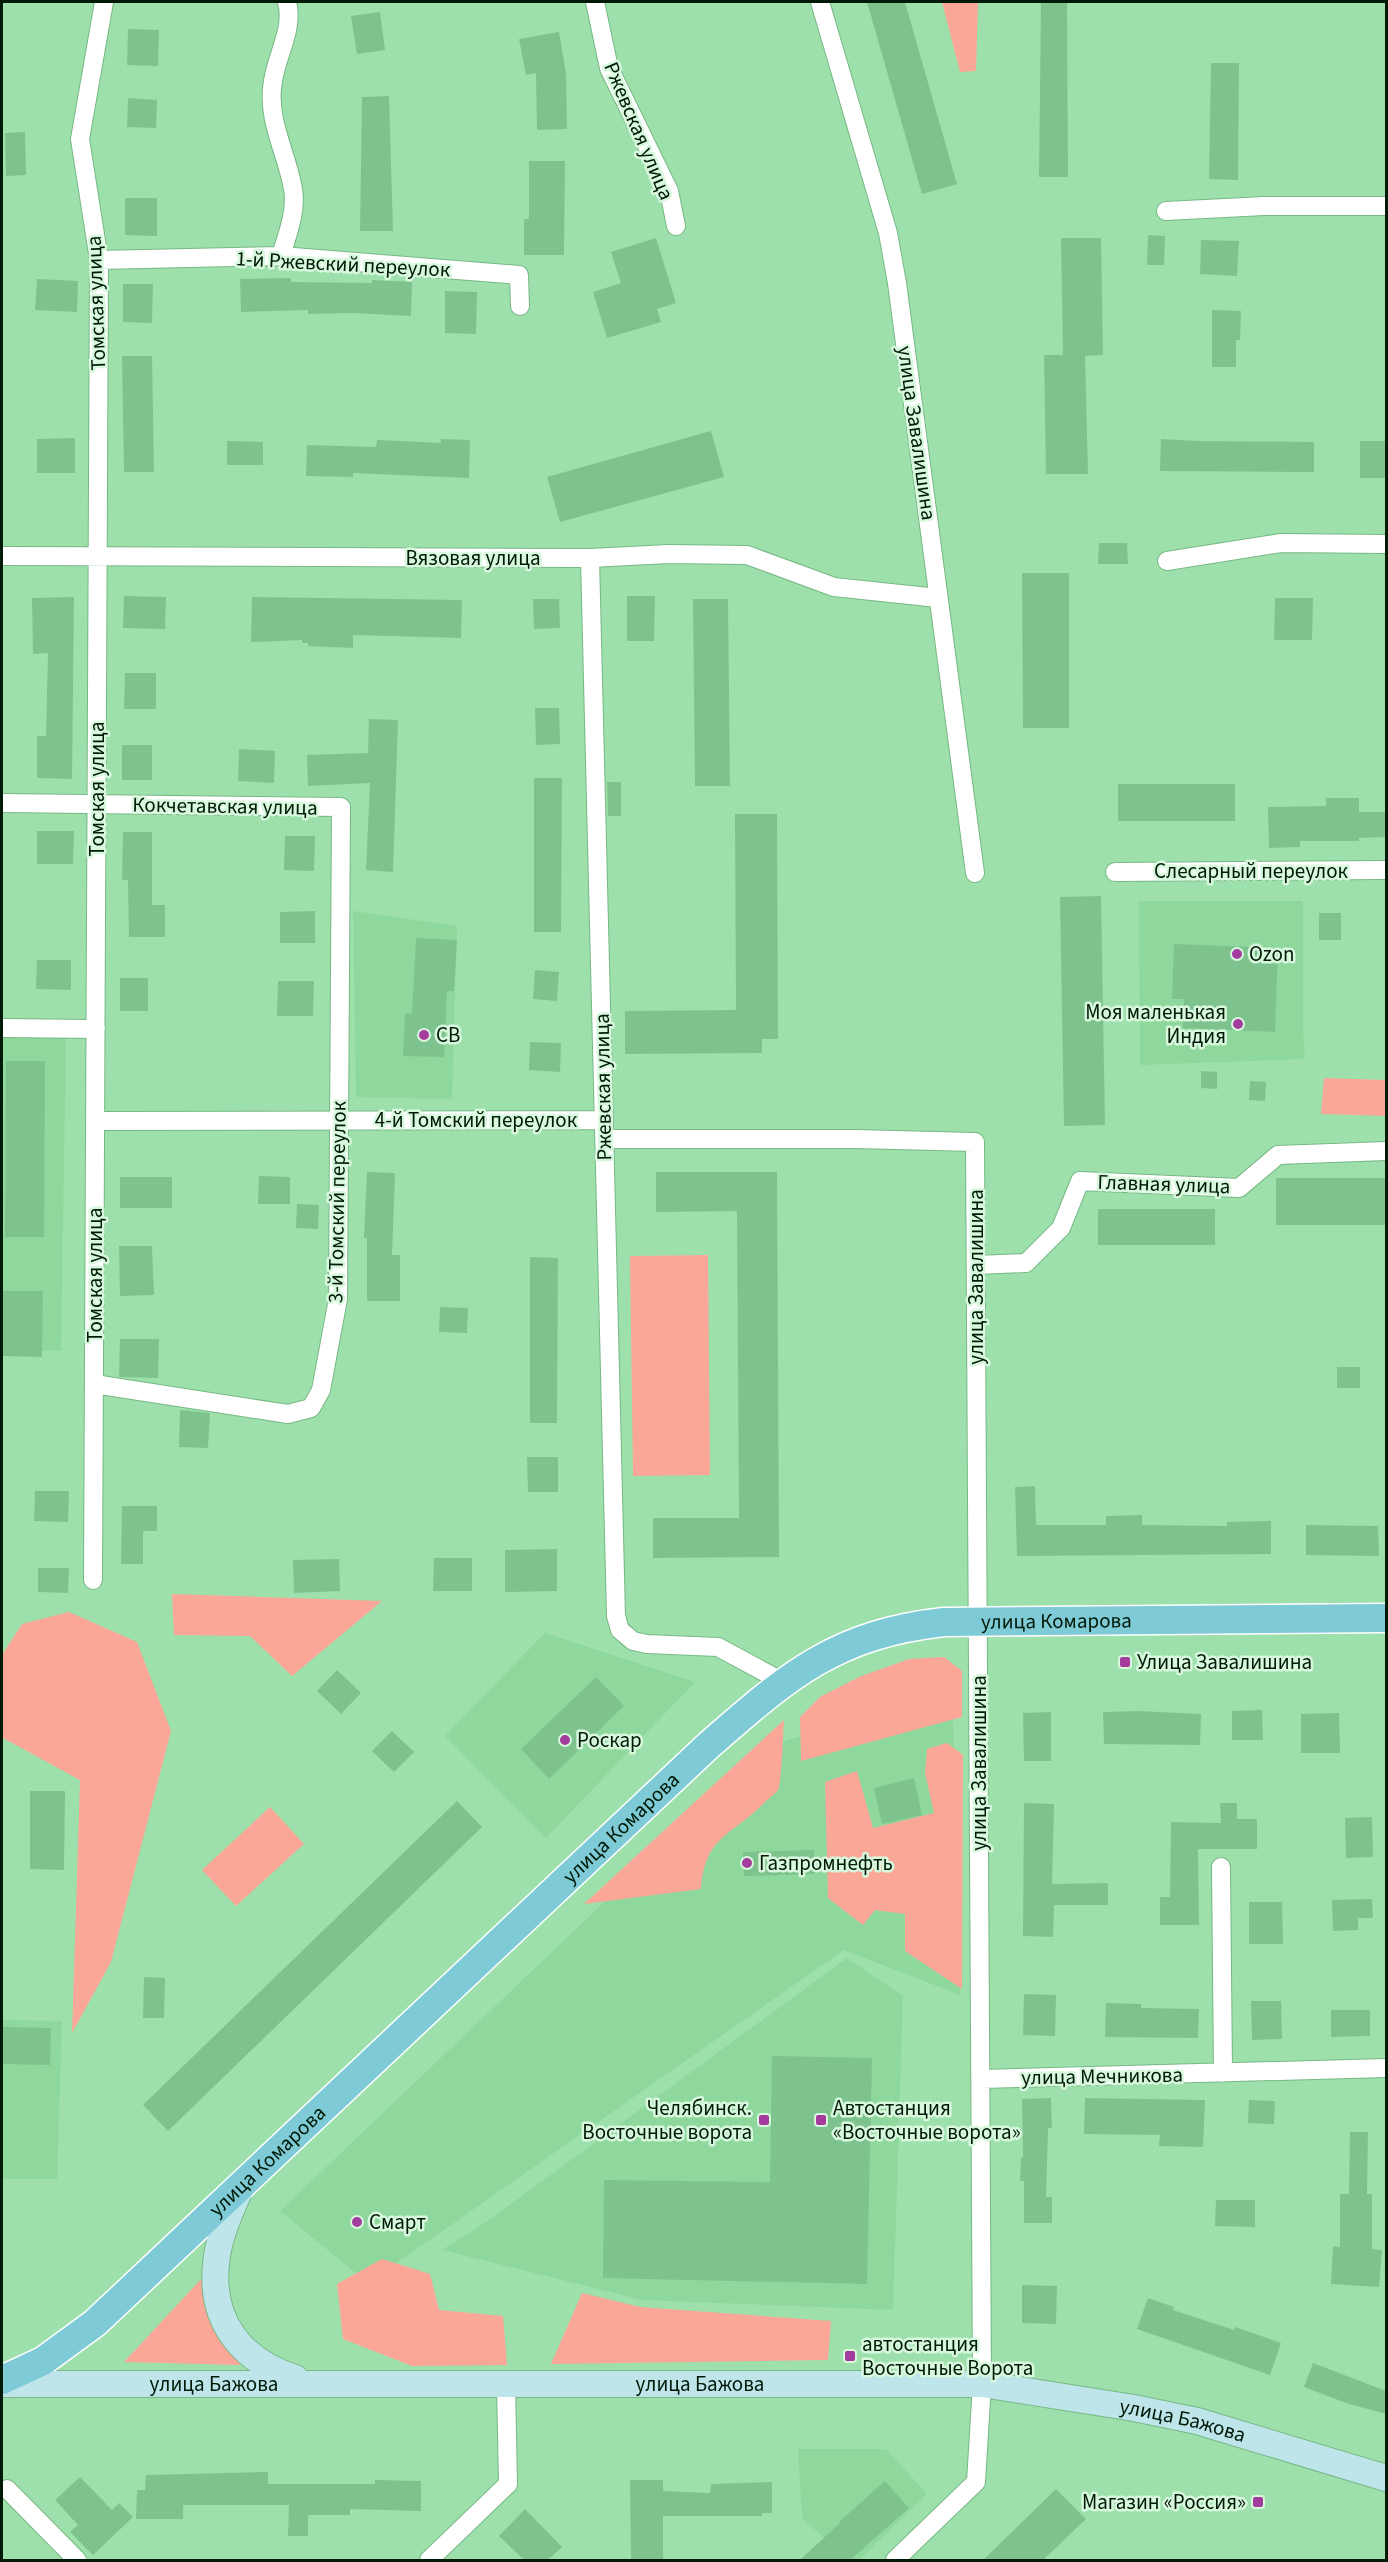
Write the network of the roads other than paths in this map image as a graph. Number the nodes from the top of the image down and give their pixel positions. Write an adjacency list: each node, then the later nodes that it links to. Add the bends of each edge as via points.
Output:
1 (104, 2): 9 (street, Томская улица, via 80,139)
2 (287, 2): 8 (street, via 290,14 272,82 277,132 293,189 294,209)
3 (595, 2): 7 (street, Ржевская улица, via 609,68 669,191)
4 (820, 2): 16 (street, улица Завалишина, via 888,233)
5 (1386, 206): 6 (street)
6 (1166, 211)
7 (676, 226)
8 (281, 256): 9 (street, 1-й Ржевский переулок); 10 (street, 1-й Ржевский переулок, via 519,275)
9 (99, 260): 13 (street, Томская улица)
10 (520, 306)
11 (1386, 544): 15 (street, via 1281,543)
12 (2, 556): 13 (street, Вязовая улица)
13 (98, 556): 14 (street, Вязовая улица); 18 (street, Томская улица)
14 (590, 558): 16 (street, Вязовая улица, via 747,555 834,587); 26 (street, Ржевская улица)
15 (1167, 561)
16 (938, 598): 22 (street, улица Завалишина)
17 (2, 803): 18 (street, Кокчетавская улица)
18 (97, 804): 19 (street, Кокчетавская улица); 24 (street, Томская улица)
19 (340, 807): 25 (street, 3-й Томский переулок)
20 (1386, 870): 21 (street, Слесарный переулок)
21 (1115, 872)
22 (975, 873)
23 (2, 1028): 24 (street)
24 (96, 1029): 27 (street, Томская улица)
25 (339, 1120): 26 (street, 4-й Томский переулок); 27 (street, 4-й Томский переулок); 31 (street, 3-й Томский переулок, via 338,1299 321,1390 311,1408 288,1414)
26 (604, 1120): 28 (street, Ржевская улица)
27 (96, 1121): 31 (street, Томская улица)
28 (605, 1139): 30 (street, улица Завалишина, via 975,1142); 35 (street, Ржевская улица, via 616,1616 620,1630 633,1641 647,1644 718,1647)
29 (1386, 1151): 30 (street, Главная улица, via 1278,1155 1239,1188 1080,1181 1060,1228 1026,1263)
30 (976, 1265): 34 (street, улица Завалишина)
31 (94, 1384): 32 (street, Томская улица)
32 (93, 1580)
33 (1386, 1618): 34 (main road, улица Комарова)
34 (978, 1621): 35 (main road, улица Комарова, via 922,1625 874,1635 836,1649); 39 (street, улица Завалишина)
35 (783, 1682): 40 (main road, улица Комарова, via 709,1745)
36 (1221, 1867): 38 (street)
37 (1386, 2068): 38 (street, улица Мечникова)
38 (1223, 2073): 39 (street, улица Мечникова)
39 (981, 2079): 44 (street, улица Завалишина)
40 (242, 2185): 41 (main road, улица Комарова, via 95,2323 43,2361); 42 (main road, via 216,2262 221,2313 249,2356)
41 (2, 2382): 42 (main road, улица Бажова)
42 (309, 2383): 43 (main road, улица Бажова)
43 (506, 2383): 44 (main road, улица Бажова); 48 (street, via 508,2484)
44 (982, 2384): 45 (main road, улица Бажова, via 1197,2421); 49 (street, улица Завалишина, via 976,2482)
45 (1386, 2478)
46 (7, 2490): 47 (street)
47 (76, 2560)
48 (429, 2560)
49 (895, 2560)

